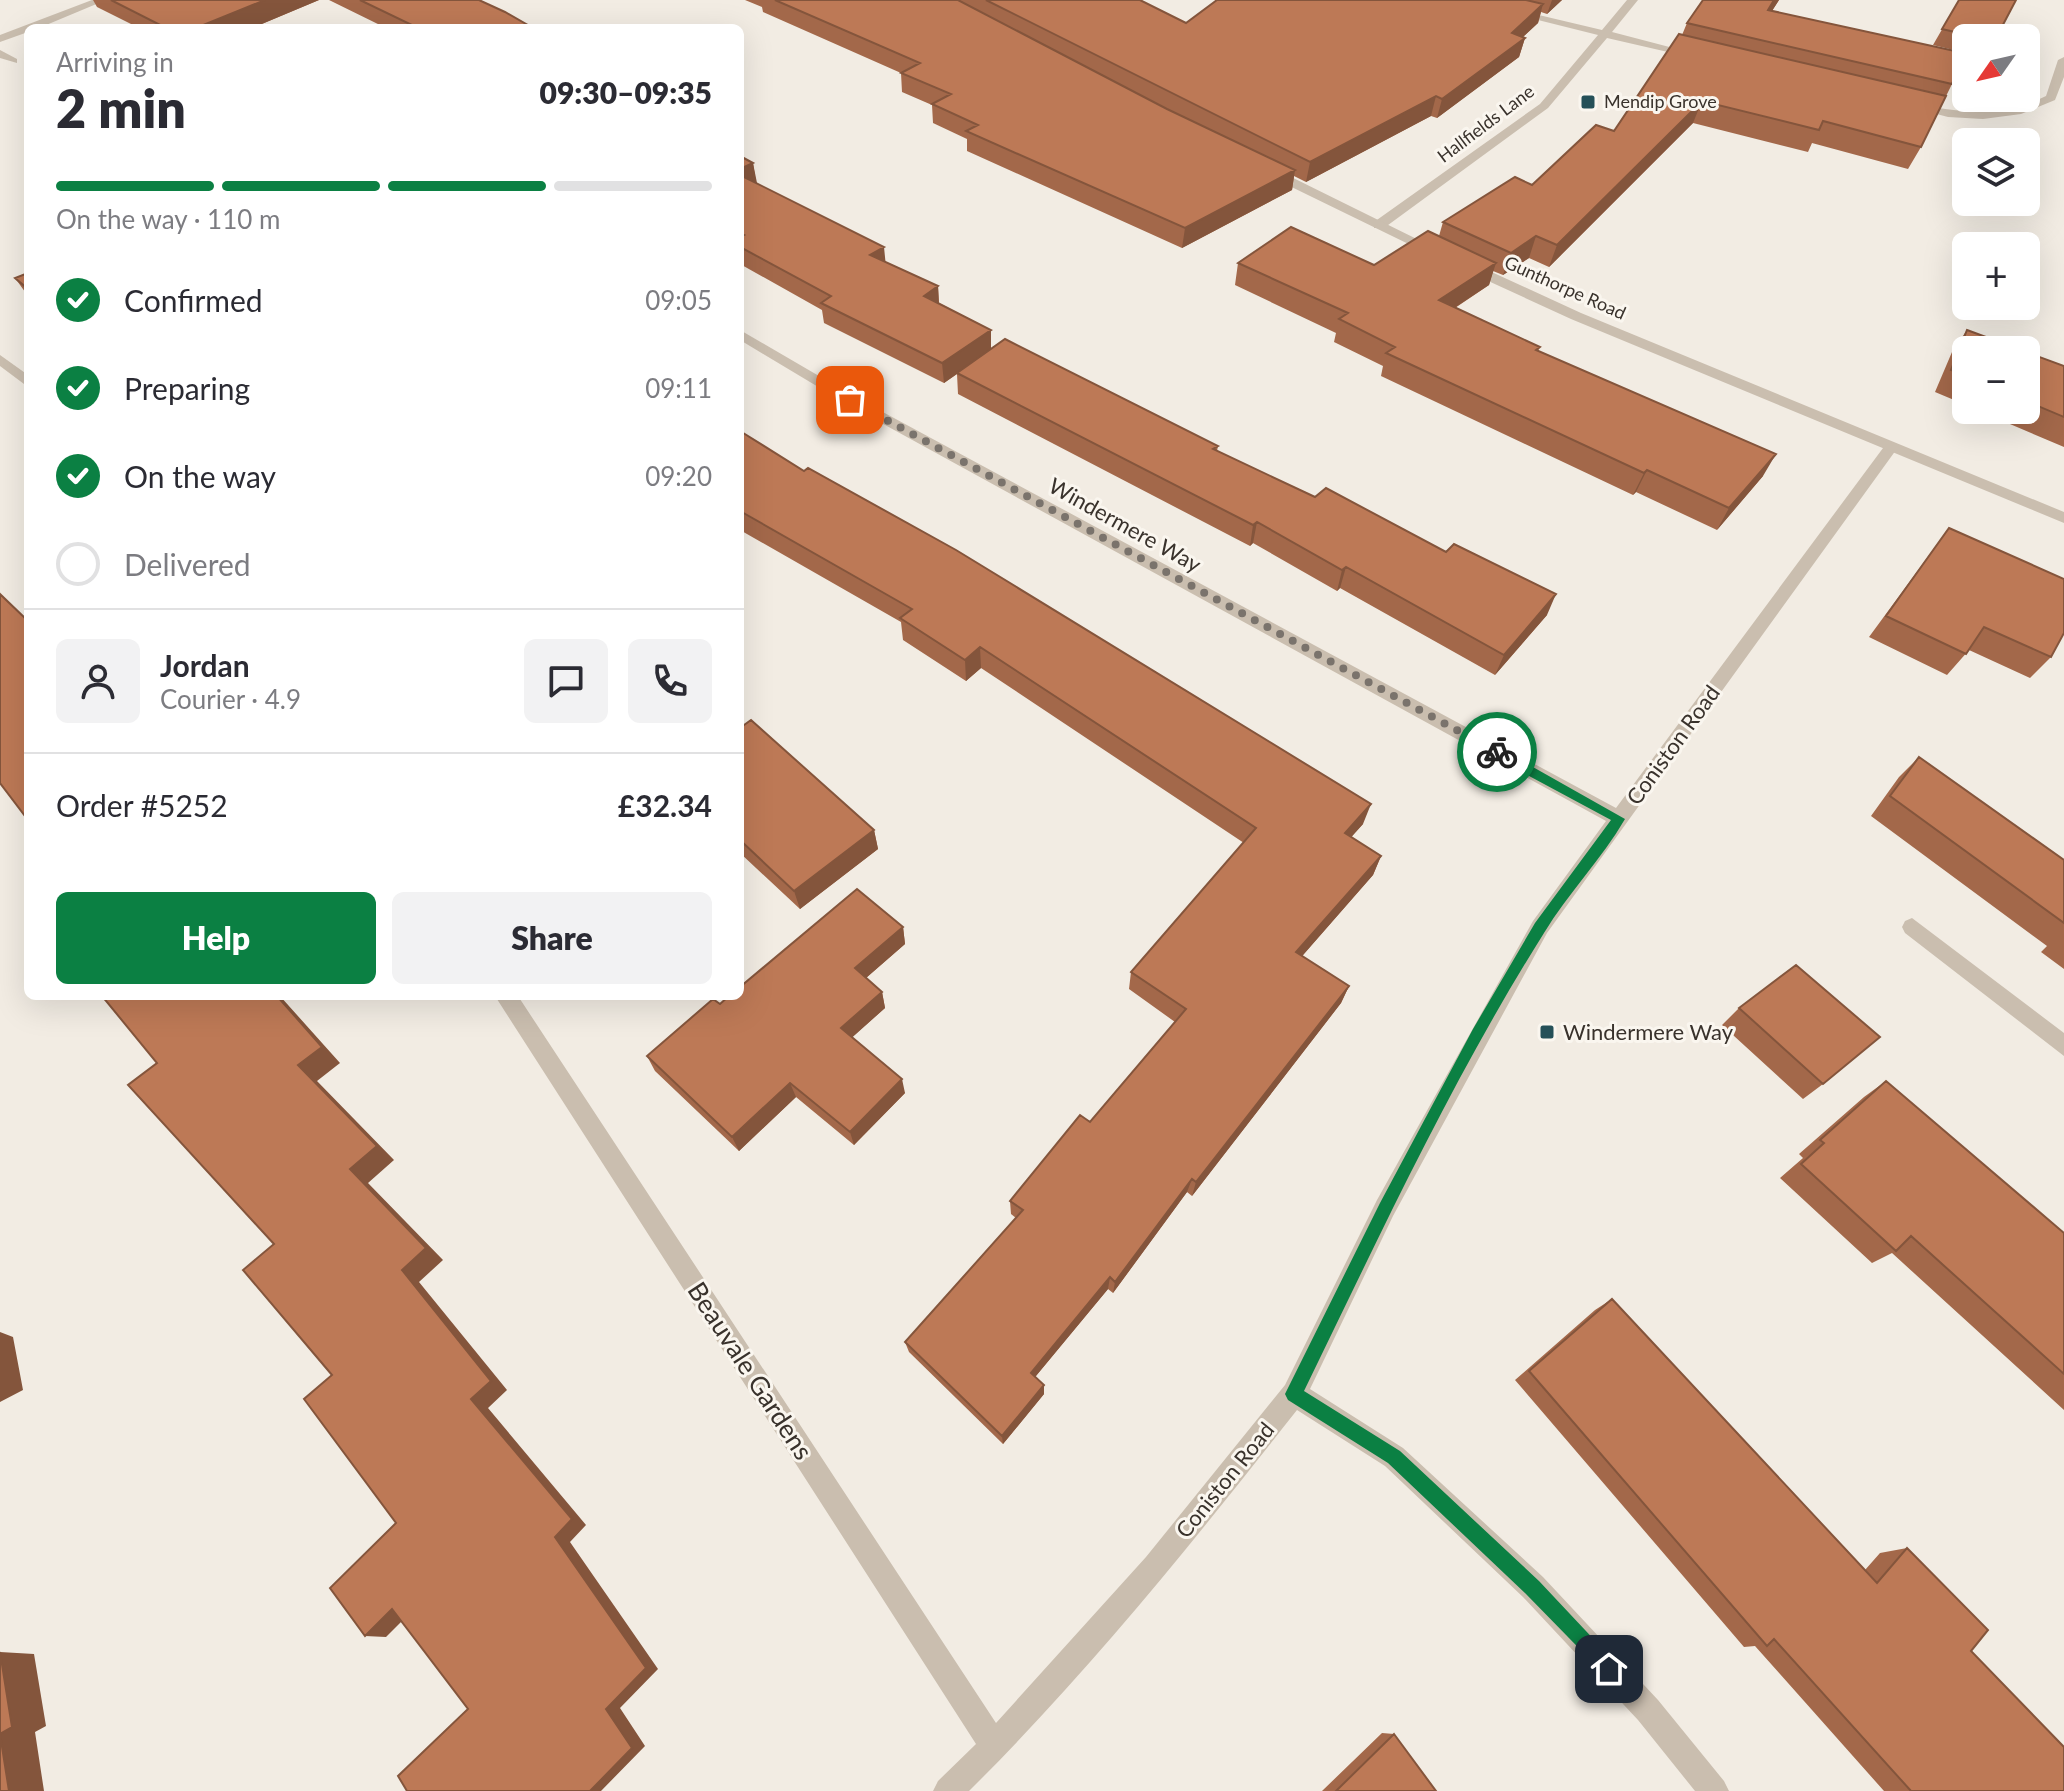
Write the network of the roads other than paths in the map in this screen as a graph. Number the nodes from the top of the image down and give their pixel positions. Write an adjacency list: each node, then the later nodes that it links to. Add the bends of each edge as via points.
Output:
1 (101, 0): 4 (street)
2 (1463, 0): 6 (street)
3 (1633, 0): 6 (street, Hallfields Lane)
4 (39, 24)
5 (24, 30): 7 (street)
6 (1606, 35): 9 (street); 14 (street, Hallfields Lane, via 1544,106)
7 (0, 39)
8 (0, 53): 11 (street)
9 (1715, 60)
10 (2064, 60): 12 (street, via 2051,98 2010,116 1947,114)
11 (13, 61)
12 (1901, 103)
13 (1255, 164): 14 (street, Gunthorpe Road)
14 (1379, 225): 18 (street, Gunthorpe Road, via 1576,316)
15 (744, 336): 20 (street, Windermere Way, via 850,400)
16 (0, 359): 17 (street)
17 (24, 380)
18 (1891, 447): 19 (street, Gunthorpe Road); 20 (street, Coniston Road)
19 (2064, 518)
20 (1619, 819): 24 (street, Coniston Road, via 1540,927 1478,1033)
21 (1912, 927): 23 (street)
22 (509, 1000): 25 (street, Beauvale Gardens)
23 (2064, 1046)
24 (1294, 1394): 25 (street, Coniston Road, via 1156,1567); 27 (street, via 1394,1457 1533,1587 1648,1710)
25 (994, 1746): 26 (street, Coniston Road)
26 (948, 1791)
27 (1714, 1791)

